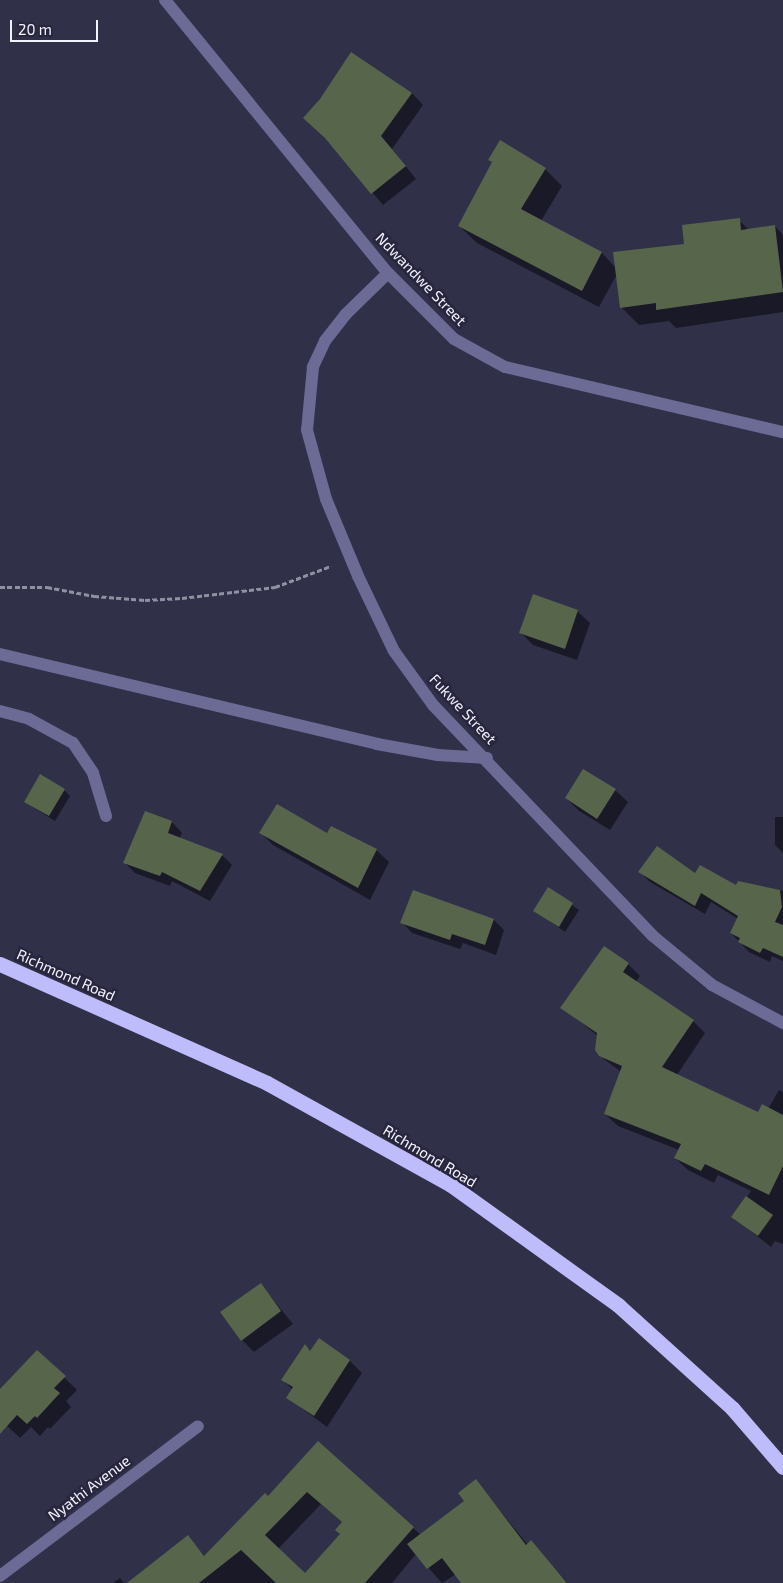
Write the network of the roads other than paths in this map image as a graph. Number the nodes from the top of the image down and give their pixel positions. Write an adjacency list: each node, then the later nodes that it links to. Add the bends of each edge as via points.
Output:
1 (165, 0): 2 (street, Ndwandwe Street)
2 (388, 273): 3 (street, Ndwandwe Street, via 454,339 506,367); 6 (street, Fukwe Street, via 346,314 325,341 313,367 307,430 326,499 394,652 433,705)
3 (783, 432)
4 (0, 654): 6 (street, via 377,744 438,755)
5 (0, 712): 7 (street, via 29,719 73,743 93,773)
6 (487, 758): 9 (street, Fukwe Street, via 653,936 712,985)
7 (106, 816)
8 (0, 964): 11 (highway, Richmond Road, via 267,1083 451,1185 618,1305 732,1408)
9 (783, 1023)
10 (198, 1426): 12 (street, Nyathi Avenue)
11 (783, 1467)
12 (0, 1576)

